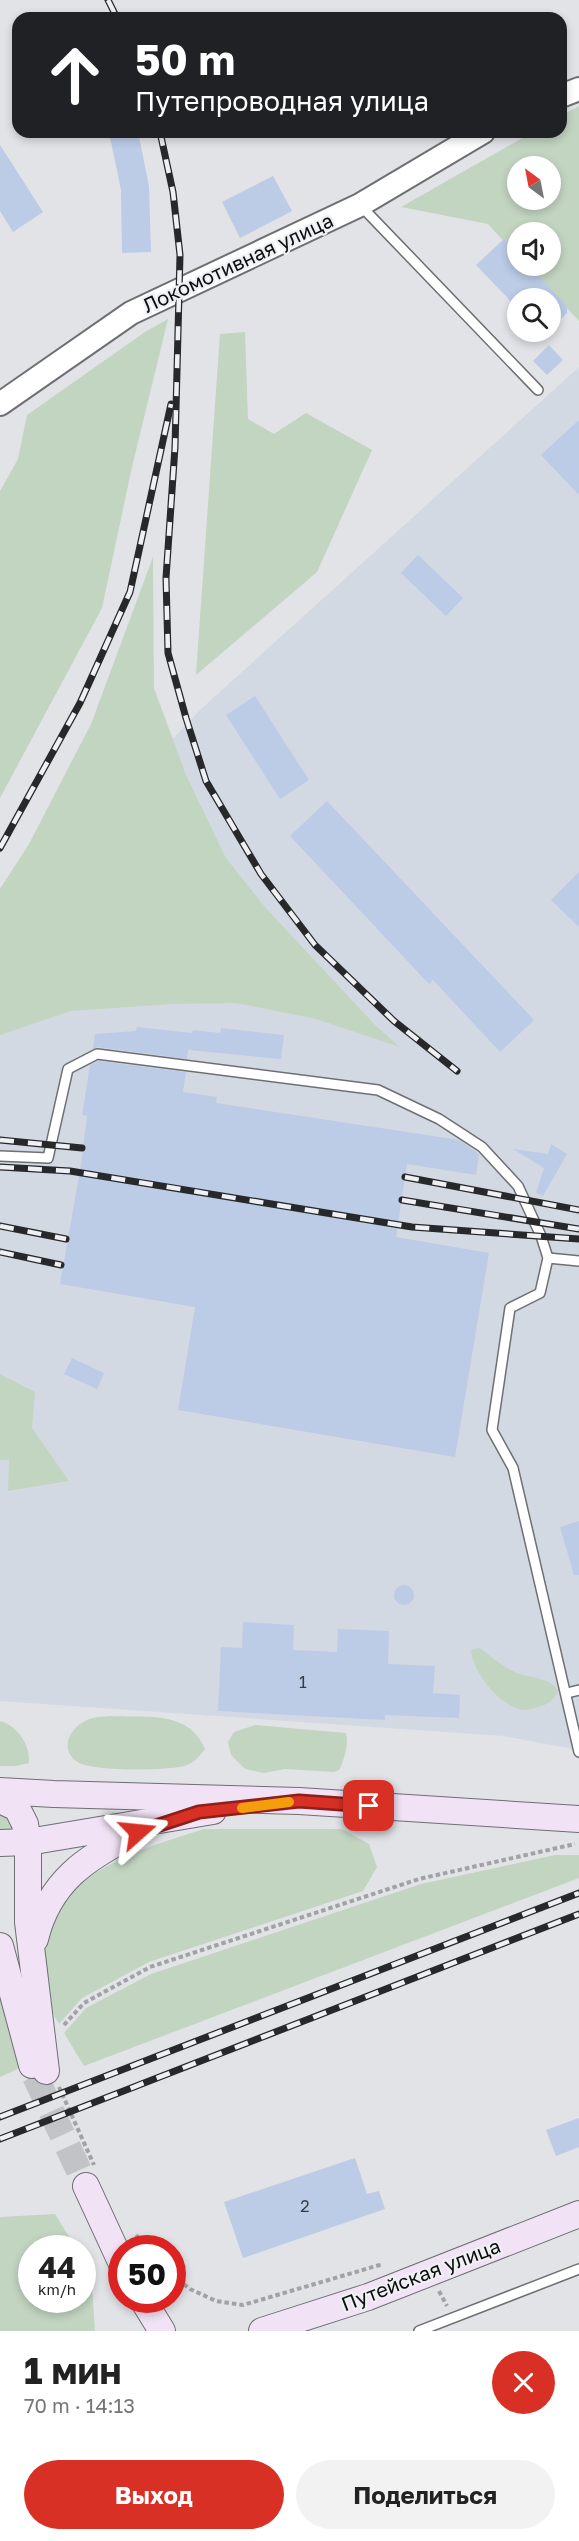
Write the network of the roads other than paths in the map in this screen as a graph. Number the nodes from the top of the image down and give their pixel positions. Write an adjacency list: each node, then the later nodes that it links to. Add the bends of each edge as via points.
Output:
1 (473, 138): 2 (street, Локомотивная улица)
2 (360, 205): 3 (lane); 4 (street, Локомотивная улица, via 131,313)
3 (538, 390)
4 (0, 404)
5 (0, 1156): 6 (lane, via 48,1158 68,1069 97,1054 378,1090 439,1119 482,1147 518,1186)
6 (548, 1258): 7 (lane); 9 (lane, via 540,1293 510,1308 492,1430 513,1467)
7 (579, 1261)
8 (579, 1690): 9 (lane)
9 (567, 1693): 10 (lane)
10 (579, 1752)
11 (1, 1798): 12 (main road, via 54,1794); 15 (main road, via 16,1808 25,1824)
12 (299, 1801): 13 (main road); 14 (main road)
13 (199, 1812): 15 (main road); 18 (main road, via 138,1832 99,1851 65,1878 40,1917)
14 (579, 1819)
15 (28, 1842): 16 (main road); 18 (main road)
16 (0, 1843)
17 (0, 1946): 18 (main road, via 45,2075)
18 (31, 1954)
19 (579, 2214): 25 (main road, Путейская улица, via 368,2297)
20 (112, 2235): 21 (main road, via 92,2178)
21 (121, 2235)
22 (579, 2269): 27 (lane)
23 (152, 2313): 26 (main road)
24 (157, 2313): 26 (main road)
25 (271, 2330)
26 (164, 2331)
27 (419, 2331)

